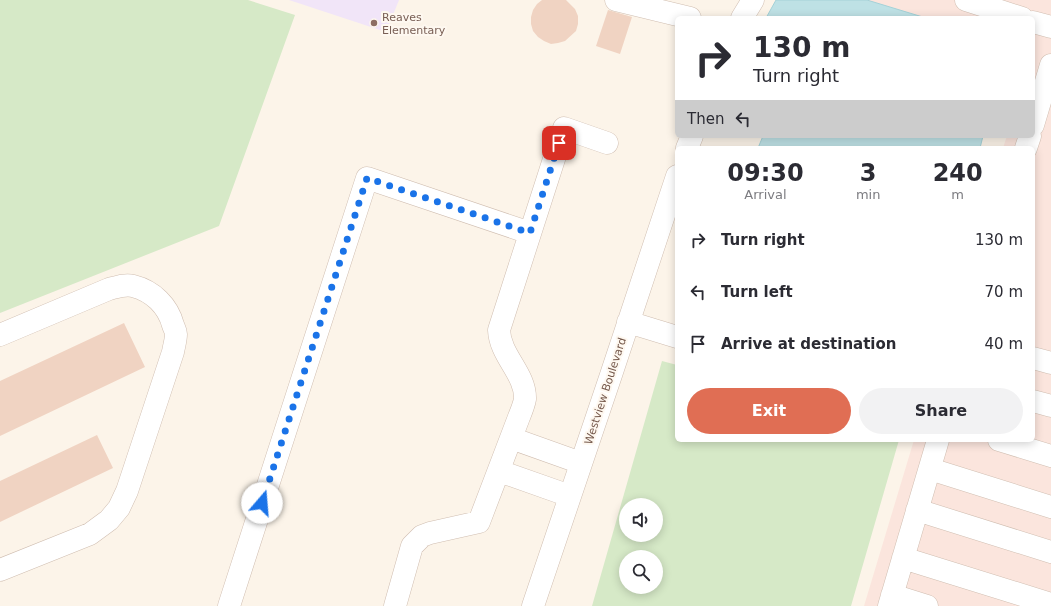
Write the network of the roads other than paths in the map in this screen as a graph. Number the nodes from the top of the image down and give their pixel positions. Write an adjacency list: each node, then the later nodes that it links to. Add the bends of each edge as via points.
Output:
1 (616, 0): 4 (street)
2 (752, 0): 5 (street)
3 (966, 0): 6 (street)
4 (682, 16)
5 (743, 16)
6 (1016, 16)
7 (1035, 23): 8 (street)
8 (1051, 27)
9 (1051, 65): 10 (street)
10 (1035, 118)
11 (607, 143): 13 (street, via 564,128)
12 (675, 182): 14 (street, Westview Boulevard)
13 (530, 233): 21 (street, via 499,330 501,345 524,390 523,408); 36 (street, via 367,178)
14 (628, 322): 16 (street); 25 (street, Westview Boulevard)
15 (0, 335): 33 (street, via 109,289 125,286 142,289 158,299 171,318 176,334 166,374 119,508 109,520 90,534)
16 (675, 336)
17 (1035, 359): 18 (street)
18 (1051, 363)
19 (1035, 402): 20 (street)
20 (1051, 406)
21 (511, 438): 25 (street); 27 (street)
22 (937, 442): 26 (street)
23 (1006, 442): 24 (street)
24 (1051, 456)
25 (581, 463): 28 (street, Westview Boulevard)
26 (930, 469): 29 (street); 30 (street)
27 (499, 471): 28 (street); 37 (street, via 479,522 430,533 422,536 412,546)
28 (570, 496): 38 (street, Westview Boulevard)
29 (1051, 507)
30 (917, 510): 31 (street); 32 (street)
31 (1051, 552)
32 (903, 558): 34 (street); 35 (street)
33 (0, 570)
34 (890, 601): 39 (street)
35 (1051, 604)
36 (229, 606)
37 (395, 606)
38 (533, 606)
39 (928, 606)

